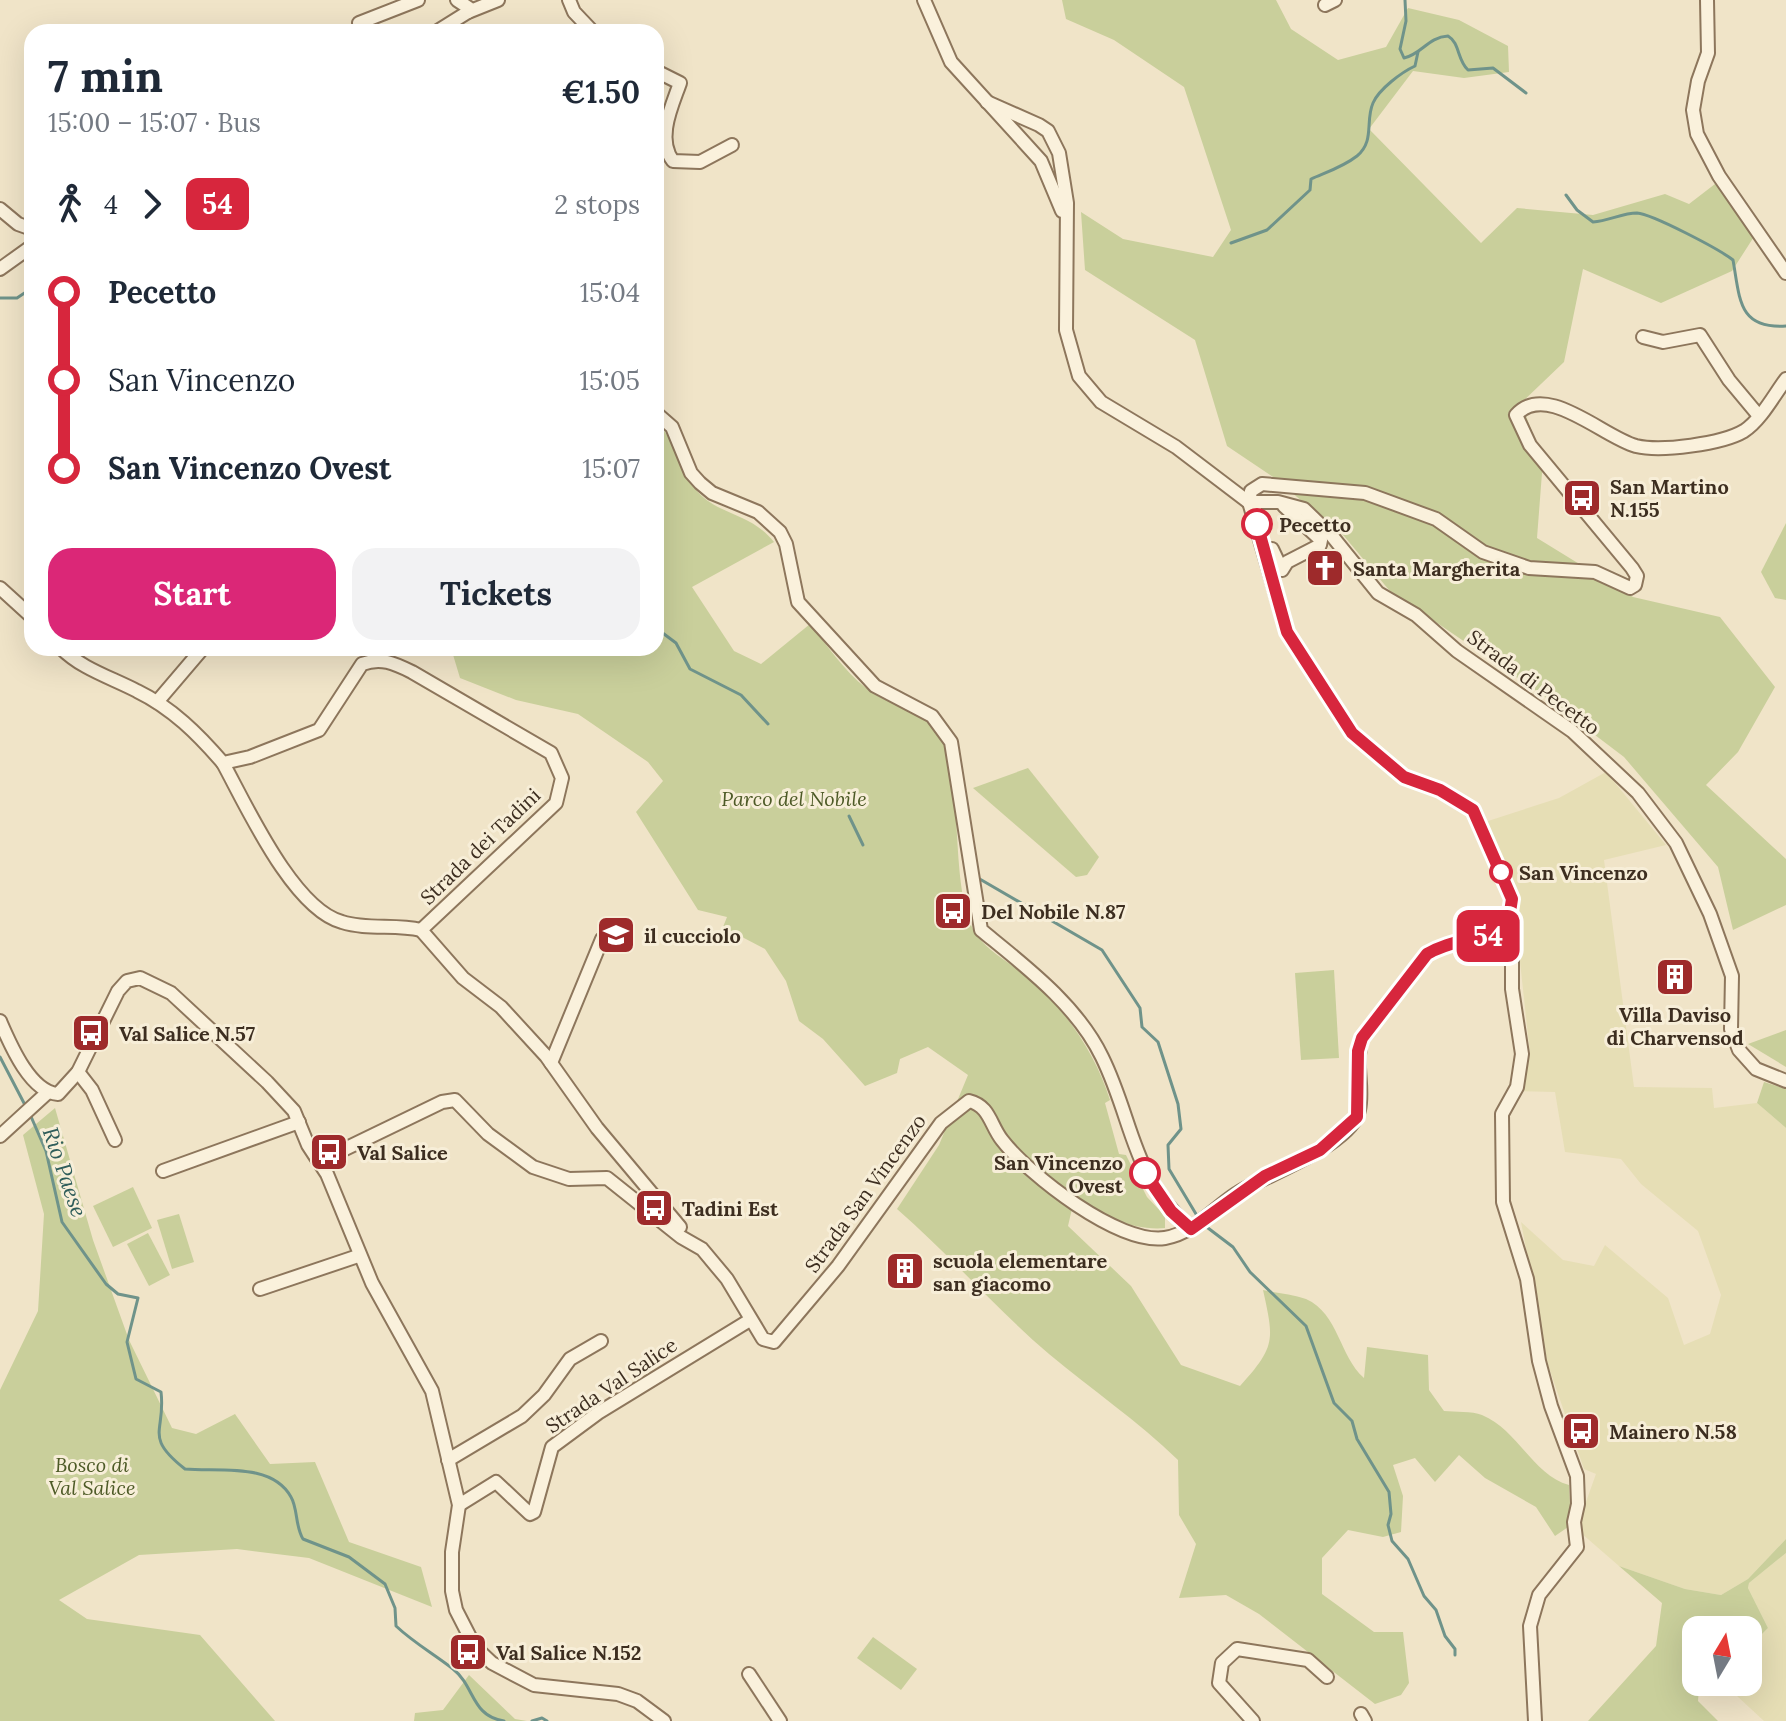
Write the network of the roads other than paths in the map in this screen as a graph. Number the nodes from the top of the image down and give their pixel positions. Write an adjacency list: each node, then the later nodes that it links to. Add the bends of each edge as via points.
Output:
1 (418, 0): 8 (street)
2 (457, 0): 7 (street)
3 (498, 0): 7 (street)
4 (569, 0): 10 (street)
5 (924, 0): 12 (street, via 951,62)
6 (1707, 0): 21 (street, via 1708,53 1693,110 1697,134 1719,176)
7 (468, 12): 9 (street)
8 (359, 23)
9 (449, 24)
10 (585, 24)
11 (664, 75): 13 (street, via 680,83 668,117 667,152 673,161 700,162)
12 (987, 102): 15 (street, via 1041,161); 15 (street, via 1048,131 1063,172)
13 (732, 145)
14 (0, 209): 16 (street)
15 (1066, 222): 26 (street, via 1066,330 1079,376 1109,408 1176,447)
16 (18, 224): 17 (street); 19 (street, via 23,241)
17 (24, 226)
18 (24, 252): 19 (street)
19 (15, 259): 20 (street)
20 (0, 269)
21 (1786, 273)
22 (1643, 337): 24 (street, via 1663,342 1700,335)
23 (1786, 379): 24 (street)
24 (1759, 416): 26 (street, via 1745,430 1724,439 1656,449 1634,446 1544,403 1532,403 1516,415 1530,445 1632,568 1637,576 1630,588 1595,572 1529,568 1483,552 1436,519 1365,493 1262,484 1251,491)
25 (664, 420): 47 (street, via 700,483 758,512 780,532 798,602 875,686 932,716 951,742 981,930 1056,994 1101,1055 1145,1173 1171,1211)
26 (1249, 502): 27 (street, Strada di Pecetto); 27 (street, via 1260,512 1282,570 1321,540); 34 (street, via 1287,632 1352,733 1404,777 1473,810 1512,899)
27 (1278, 502): 40 (street, Strada di Pecetto, via 1304,509 1378,593 1416,615 1457,651 1572,731 1638,793 1676,843 1710,914 1732,976 1731,1029 1739,1050 1756,1069)
28 (0, 588): 29 (street)
29 (24, 610)
30 (70, 656): 32 (street, Strada dei Tadini)
31 (196, 656): 32 (street)
32 (157, 702): 33 (street, Strada dei Tadini, via 188,724)
33 (223, 763): 35 (street, Strada dei Tadini, via 286,870 324,913 344,923); 35 (street, Strada dei Tadini, via 319,730 362,664 373,660 412,672 551,753 562,778 556,803)
34 (1508, 925): 47 (street, Strada San Vincenzo, via 1427,954 1362,1038 1360,1109 1348,1128 1320,1150 1234,1195); 60 (street, via 1522,1054 1517,1087 1502,1114 1503,1202 1527,1279 1551,1406 1577,1476 1578,1504 1577,1547 1539,1595 1530,1626)
35 (421, 930): 38 (street, Strada dei Tadini)
36 (612, 932): 38 (street, via 602,939)
37 (2, 1030): 41 (street)
38 (551, 1063): 48 (street, Strada dei Tadini, via 668,1216)
39 (78, 1072): 41 (street, via 58,1094); 42 (street, via 118,991 127,981 140,978 171,993 289,1102); 44 (street)
40 (1786, 1081)
41 (47, 1093): 43 (street)
42 (299, 1122): 45 (street); 46 (street)
43 (0, 1136)
44 (115, 1140)
45 (320, 1161): 48 (street, via 455,1100 488,1134 533,1167 569,1179 607,1178); 49 (street)
46 (163, 1171)
47 (1198, 1224): 51 (street, Strada San Vincenzo, via 1163,1239 1141,1236 1085,1210 1026,1164 1002,1140 985,1108 969,1101 941,1123 782,1334 768,1342)
48 (702, 1249): 51 (street)
49 (358, 1256): 50 (street); 53 (street, via 425,1374)
50 (260, 1289)
51 (750, 1320): 54 (street, Strada Val Salice, via 552,1447 534,1512 530,1514 496,1482)
52 (601, 1341): 53 (street, Strada Val Salice, via 570,1359 522,1416)
53 (448, 1460): 54 (street)
54 (459, 1505): 57 (street, via 452,1591 465,1632 481,1654 534,1685 618,1694)
55 (749, 1674): 58 (street)
56 (1327, 1677): 59 (street, via 1308,1660 1237,1649 1222,1663 1219,1683)
57 (664, 1721)
58 (780, 1721)
59 (1253, 1721)
60 (1535, 1721)

